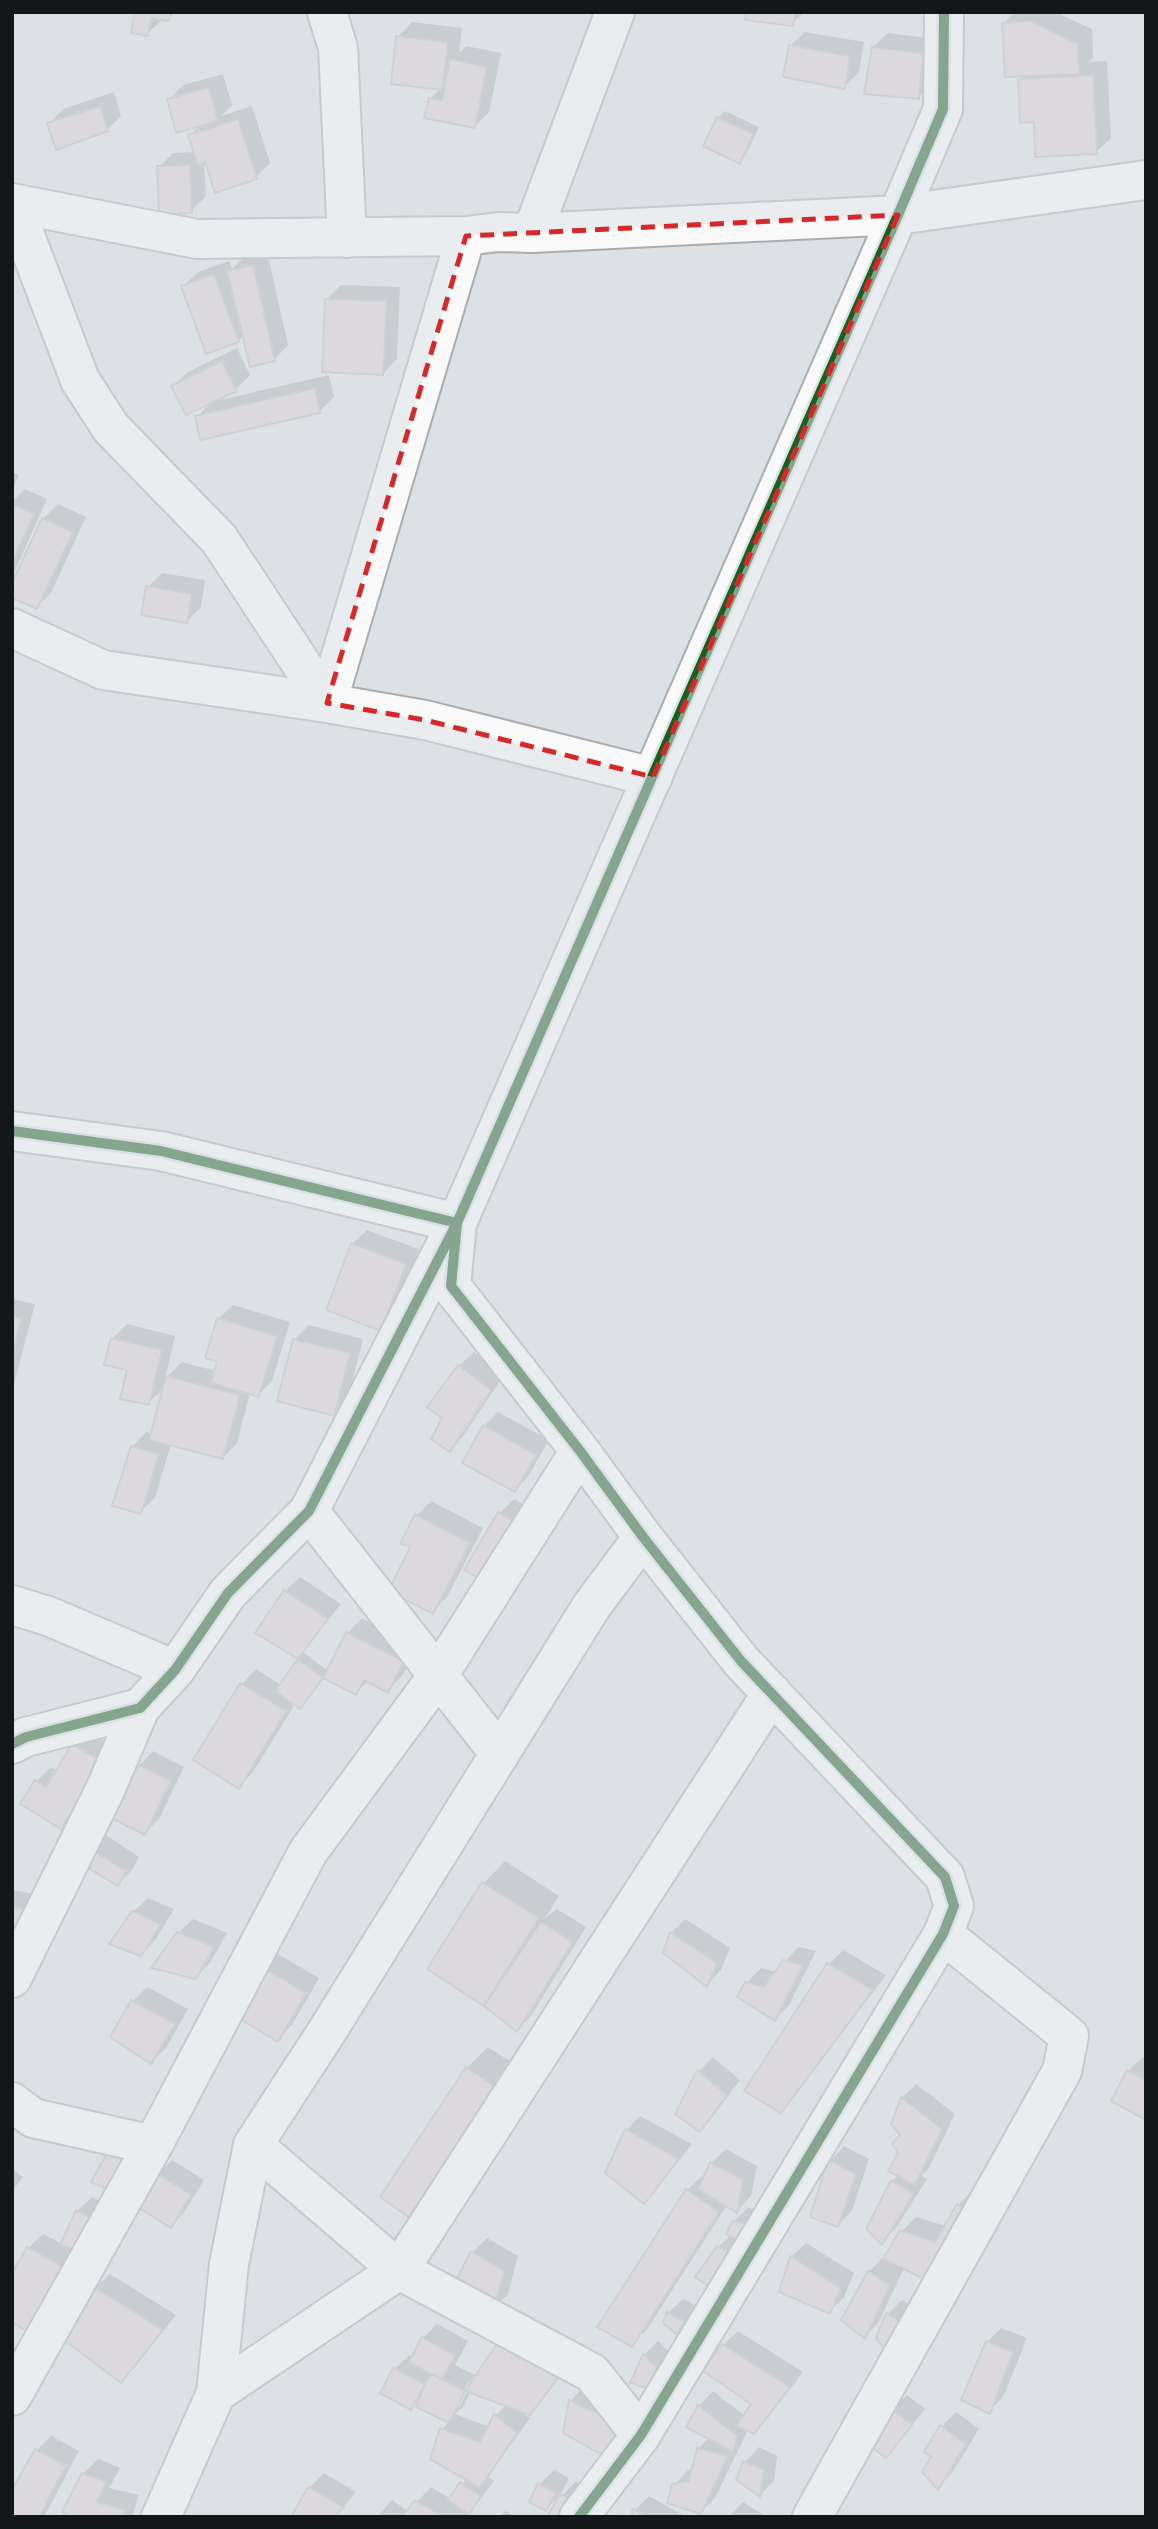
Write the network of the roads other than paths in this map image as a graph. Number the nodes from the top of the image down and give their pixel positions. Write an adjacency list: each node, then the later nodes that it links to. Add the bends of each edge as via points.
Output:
1 (327, 12): 9 (street, via 338,48)
2 (615, 12): 7 (street)
3 (944, 12): 6 (street, via 943,109)
4 (1146, 180): 6 (street)
5 (13, 203): 9 (street, via 197,239); 11 (street, via 80,380 111,428 219,539)
6 (898, 215): 7 (street); 12 (street)
7 (532, 233): 8 (street)
8 (466, 236): 9 (street); 11 (street)
9 (347, 238)
10 (12, 628): 11 (street, via 103,670)
11 (327, 702): 12 (street, via 425,720)
12 (653, 777): 14 (street)
13 (12, 1131): 14 (street, via 161,1151)
14 (457, 1223): 15 (street, via 451,1286); 16 (street)
15 (580, 1451): 17 (street); 20 (street)
16 (309, 1511): 19 (street, via 228,1593); 20 (street)
17 (643, 1537): 21 (street); 24 (street, via 591,1607)
18 (12, 1605): 19 (street)
19 (175, 1670): 22 (street)
20 (437, 1676): 24 (street); 28 (street, via 308,1852)
21 (772, 1693): 25 (street, via 944,1877 954,1906); 30 (street)
22 (140, 1708): 23 (street); 26 (street, via 105,1790)
23 (12, 1744)
24 (500, 1754): 29 (street)
25 (943, 1934): 33 (street); 34 (street, via 1069,2036 1062,2071)
26 (12, 1978)
27 (12, 2102): 28 (street, via 33,2118)
28 (153, 2145): 32 (street)
29 (253, 2145): 30 (street); 31 (street, via 229,2264)
30 (399, 2270): 31 (street); 33 (street, via 592,2373)
31 (216, 2393): 35 (street)
32 (12, 2396)
33 (641, 2435): 36 (street)
34 (825, 2512)
35 (160, 2517)
36 (579, 2517)

